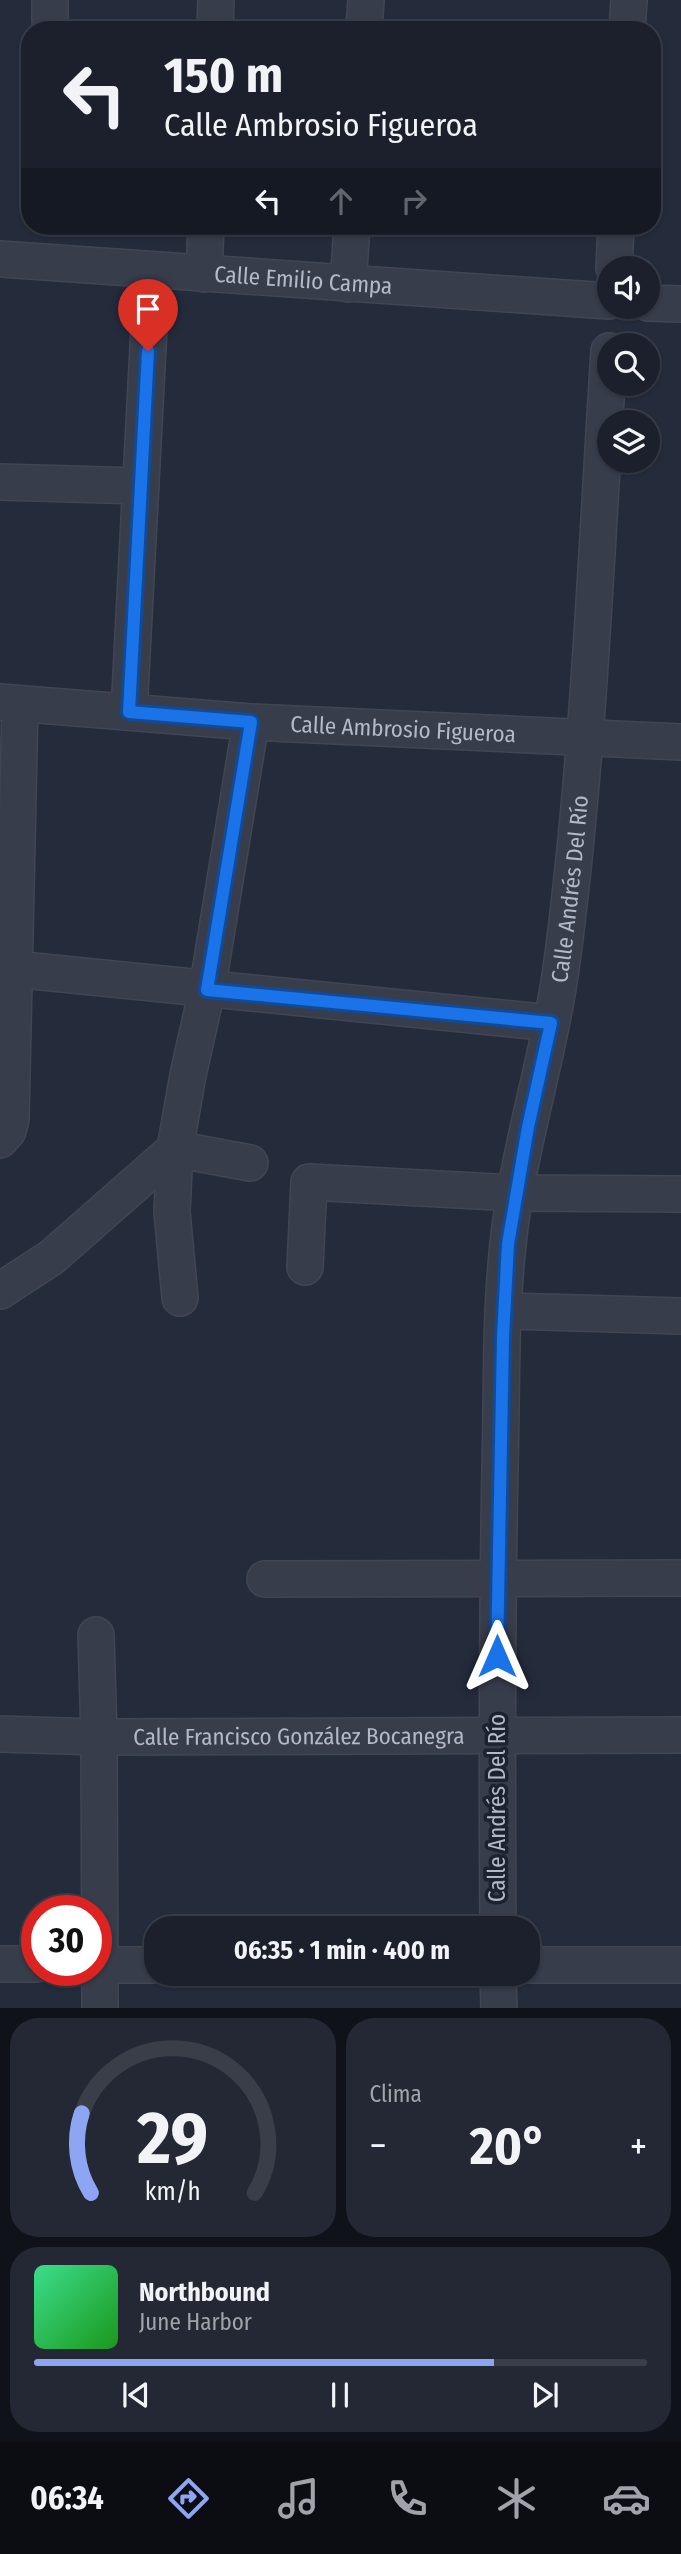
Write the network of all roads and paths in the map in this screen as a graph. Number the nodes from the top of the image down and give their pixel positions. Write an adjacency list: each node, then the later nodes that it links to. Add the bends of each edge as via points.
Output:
1 (216, 0): 4 (street)
2 (366, 0): 5 (street)
3 (629, 0): 6 (street)
4 (215, 21)
5 (365, 21)
6 (628, 21)
7 (206, 235): 13 (street)
8 (351, 235): 14 (street)
9 (616, 235): 10 (street)
10 (615, 256)
11 (0, 259): 12 (street, Calle Emilio Campa)
12 (152, 270): 13 (street, Calle Emilio Campa); 20 (street)
13 (204, 274): 14 (street, Calle Emilio Campa)
14 (348, 285): 15 (street, Calle Emilio Campa)
15 (597, 300)
16 (660, 303): 17 (street)
17 (681, 304)
18 (606, 396): 24 (street, Calle Andrés Del Río)
19 (0, 482): 20 (street)
20 (141, 486): 22 (street)
21 (10, 703): 22 (street, Calle Ambrosio Figueroa); 26 (street)
22 (129, 712): 23 (street, Calle Ambrosio Figueroa)
23 (251, 722): 24 (street, Calle Ambrosio Figueroa); 27 (street)
24 (584, 739): 25 (street, Calle Ambrosio Figueroa); 28 (street, Calle Andrés Del Río, via 563,955)
25 (681, 742)
26 (13, 969): 27 (street); 29 (street, via 11,1119)
27 (207, 990): 28 (street); 30 (street)
28 (551, 1023): 32 (street, Calle Andrés Del Río)
29 (1, 1139)
30 (175, 1149): 31 (street); 35 (street, via 52,1257); 36 (street, via 172,1212)
31 (250, 1163)
32 (515, 1193): 33 (street); 34 (street, via 309,1182); 37 (street, Calle Andrés Del Río)
33 (681, 1194)
34 (305, 1267)
35 (0, 1291)
36 (180, 1298)
37 (504, 1311): 38 (street); 39 (street, Calle Andrés Del Río)
38 (681, 1316)
39 (498, 1577): 40 (street); 41 (street); 44 (street, Calle Andrés Del Río)
40 (681, 1578)
41 (265, 1579)
42 (96, 1635): 46 (street)
43 (0, 1734): 46 (street, Calle Francisco González Bocanegra)
44 (497, 1735): 45 (street, Calle Francisco González Bocanegra); 46 (street, Calle Francisco González Bocanegra); 48 (street, Calle Andrés Del Río)
45 (681, 1735)
46 (99, 1737): 47 (street)
47 (98, 1895)
48 (498, 1916)
49 (0, 1964): 50 (street)
50 (21, 1964)
51 (112, 1965): 52 (street)
52 (144, 1965)
53 (540, 1965): 54 (street)
54 (681, 1965)
55 (99, 1986): 57 (street)
56 (498, 1986): 58 (street)
57 (100, 2008)
58 (499, 2008)

